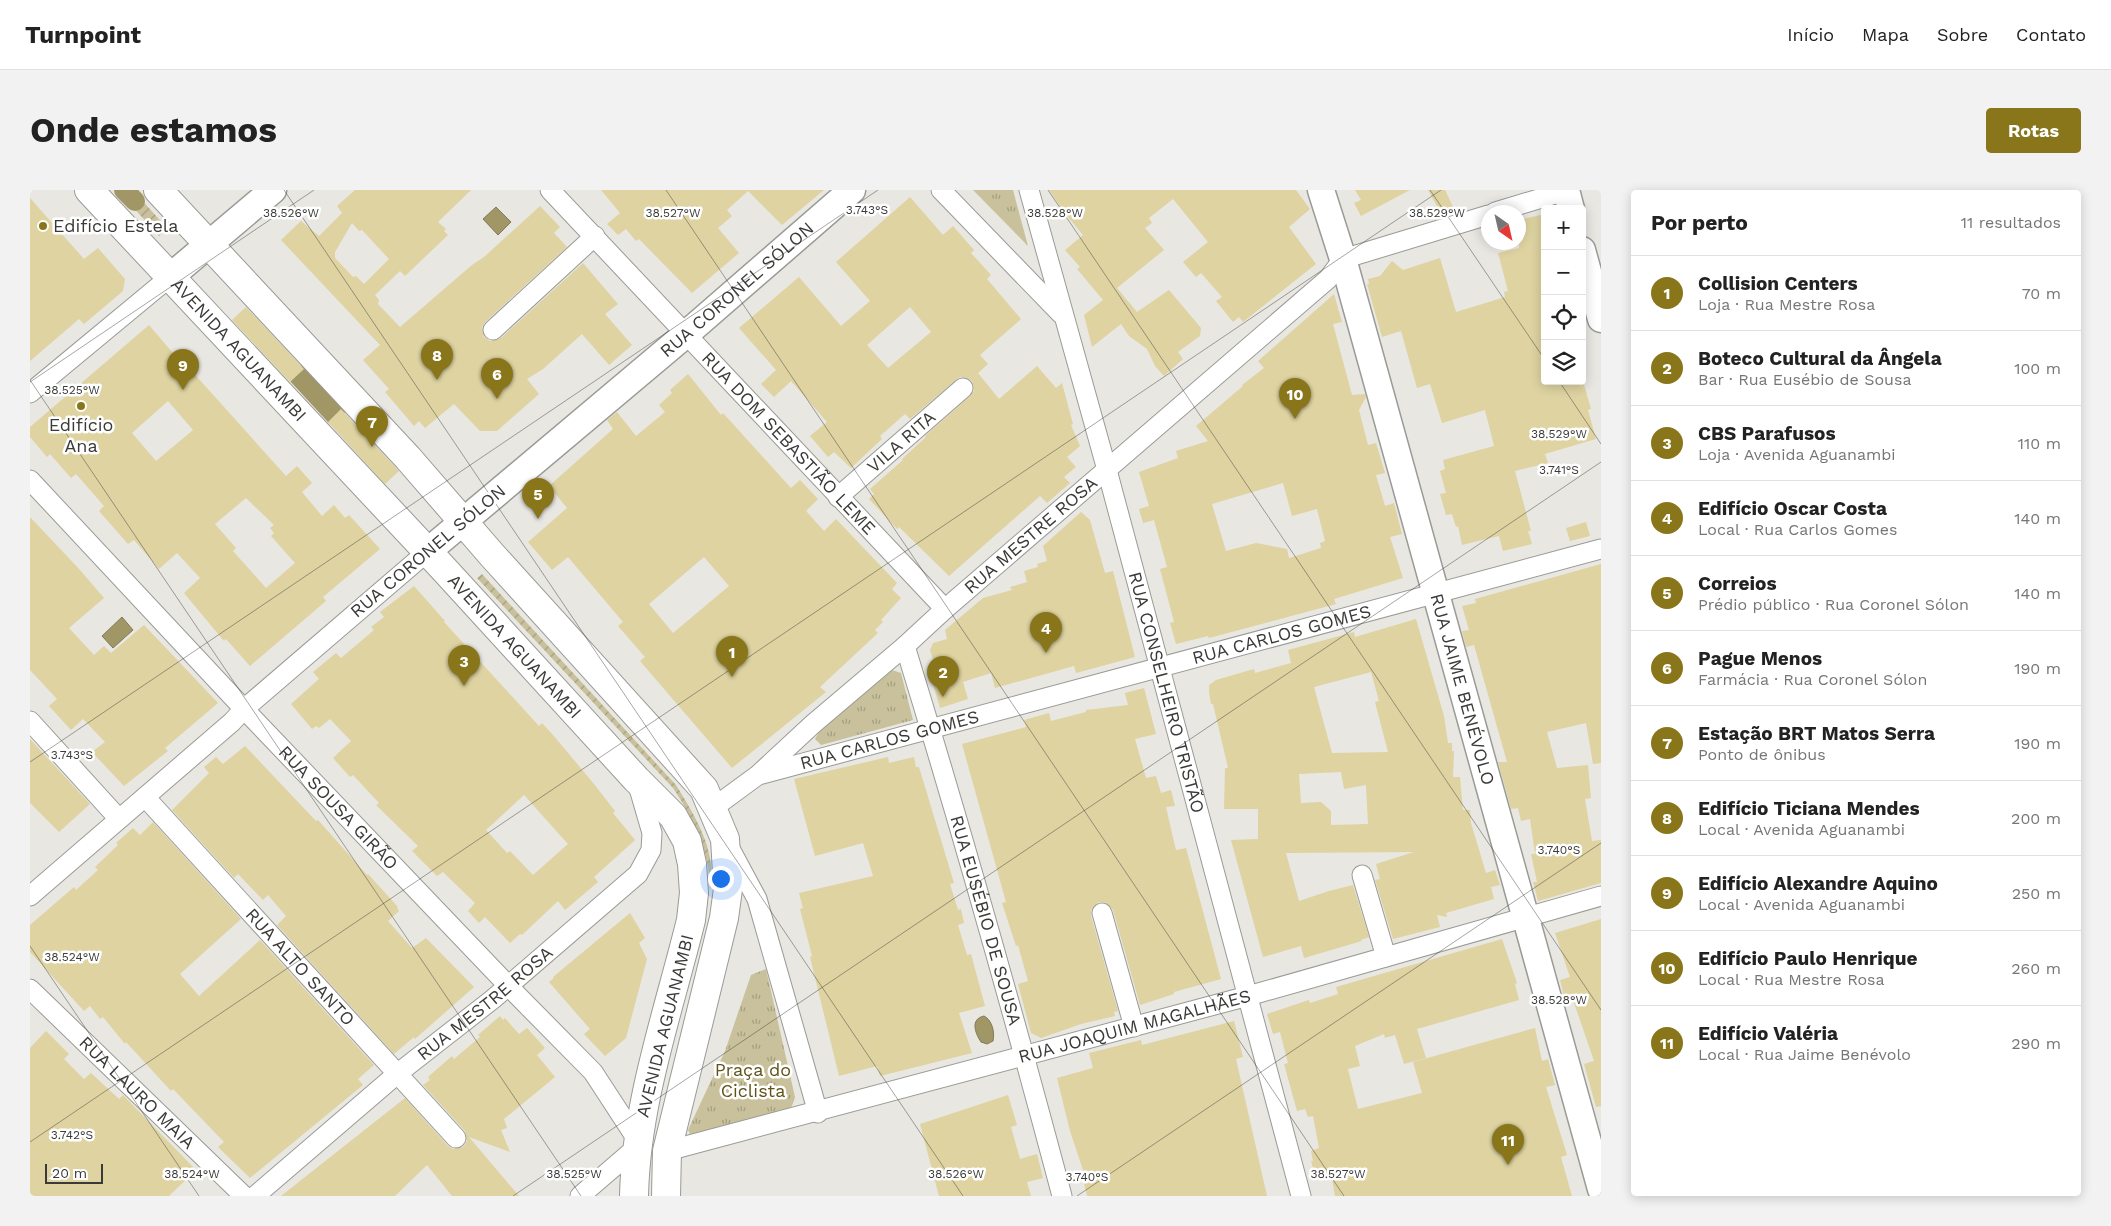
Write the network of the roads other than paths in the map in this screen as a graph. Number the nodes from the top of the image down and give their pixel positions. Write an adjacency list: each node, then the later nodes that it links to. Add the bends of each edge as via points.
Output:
1 (89, 190): 16 (main road, AVENIDA AGUANAMBI)
2 (158, 190): 13 (main road, AVENIDA AGUANAMBI)
3 (272, 190): 13 (street)
4 (550, 190): 12 (street, RUA DOM SEBASTIÃO LEME)
5 (852, 190): 20 (street, RUA CORONEL SÓLON)
6 (942, 190): 17 (street)
7 (1029, 190): 17 (street, RUA CONSELHEIRO TRISTÃO)
8 (1321, 190): 14 (street, RUA JAIME BENÉVOLO)
9 (1568, 195): 10 (street)
10 (1525, 205)
11 (1481, 216): 14 (street)
12 (595, 236): 19 (street); 20 (street, RUA DOM SEBASTIÃO LEME)
13 (209, 244): 16 (street); 26 (main road, AVENIDA AGUANAMBI, via 408,458)
14 (1343, 259): 23 (street, RUA MESTRE ROSA, via 1328,279); 29 (street, RUA JAIME BENÉVOLO)
15 (1586, 265): 18 (street)
16 (170, 277): 22 (street); 28 (main road, AVENIDA AGUANAMBI)
17 (1062, 315): 23 (street, RUA CONSELHEIRO TRISTÃO)
18 (1601, 320)
19 (493, 330)
20 (685, 335): 25 (street, RUA DOM SEBASTIÃO LEME); 26 (street, RUA CORONEL SÓLON)
21 (963, 388): 25 (street, VILA RITA)
22 (30, 393)
23 (1107, 470): 30 (street, RUA MESTRE ROSA); 32 (street, RUA CONSELHEIRO TRISTÃO)
24 (30, 480): 33 (street, RUA SOUSA GIRÃO)
25 (838, 497): 30 (street, RUA DOM SEBASTIÃO LEME)
26 (463, 522): 28 (street, RUA CORONEL SÓLON); 39 (main road, AVENIDA AGUANAMBI, via 704,789)
27 (1601, 550): 29 (street, RUA CARLOS GOMES)
28 (428, 552): 33 (street, RUA CORONEL SÓLON); 37 (main road, AVENIDA AGUANAMBI)
29 (1435, 592): 32 (street, RUA CARLOS GOMES); 46 (street, RUA JAIME BENÉVOLO)
30 (944, 609): 31 (street, RUA MESTRE ROSA)
31 (905, 646): 35 (street, RUA EUSÉBIO DE SOUSA); 36 (street, RUA MESTRE ROSA)
32 (1159, 667): 35 (street, RUA CARLOS GOMES); 50 (street, RUA CONSELHEIRO TRISTÃO)
33 (244, 708): 38 (street, RUA CORONEL SÓLON); 48 (street, RUA SOUSA GIRÃO)
34 (30, 722): 40 (street)
35 (931, 729): 36 (street, RUA CARLOS GOMES); 52 (street, RUA EUSÉBIO DE SOUSA)
36 (758, 775): 39 (street, RUA MESTRE ROSA)
37 (636, 779): 48 (street, RUA MESTRE ROSA, via 652,833 650,850 638,874); 56 (main road, AVENIDA AGUANAMBI, via 673,816 687,841 694,893 691,920)
38 (145, 797): 40 (street, RUA CORONEL SÓLON); 53 (street, RUA ALTO SANTO)
39 (713, 808): 41 (main road, AVENIDA AGUANAMBI)
40 (119, 819): 43 (street, RUA CORONEL SÓLON)
41 (725, 839): 54 (street, via 758,899); 57 (main road, AVENIDA AGUANAMBI, via 728,889 724,918)
42 (1362, 875): 47 (street)
43 (30, 896)
44 (1601, 896): 46 (street, RUA JOAQUIM MAGALHÃES)
45 (1102, 913): 51 (street)
46 (1526, 918): 47 (street, RUA JOAQUIM MAGALHÃES); 58 (street, RUA JAIME BENÉVOLO)
47 (1386, 957): 50 (street, RUA JOAQUIM MAGALHÃES)
48 (508, 985): 53 (street, RUA MESTRE ROSA); 56 (street, RUA SOUSA GIRÃO, via 593,1072)
49 (30, 989): 59 (street, RUA LAURO MAIA)
50 (1248, 996): 51 (street, RUA JOAQUIM MAGALHÃES); 65 (street, RUA CONSELHEIRO TRISTÃO)
51 (1134, 1027): 52 (street, RUA JOAQUIM MAGALHÃES)
52 (1024, 1056): 54 (street, RUA JOAQUIM MAGALHÃES); 64 (street, RUA EUSÉBIO DE SOUSA)
53 (398, 1074): 55 (street, RUA ALTO SANTO); 60 (street, RUA MESTRE ROSA)
54 (818, 1113): 57 (street, RUA JOAQUIM MAGALHÃES)
55 (456, 1138)
56 (638, 1144): 61 (street); 62 (main road, AVENIDA AGUANAMBI)
57 (668, 1151): 63 (main road, AVENIDA AGUANAMBI)
58 (1601, 1189)
59 (244, 1196)
60 (255, 1196)
61 (580, 1196)
62 (634, 1196)
63 (666, 1196)
64 (1062, 1196)
65 (1301, 1196)

